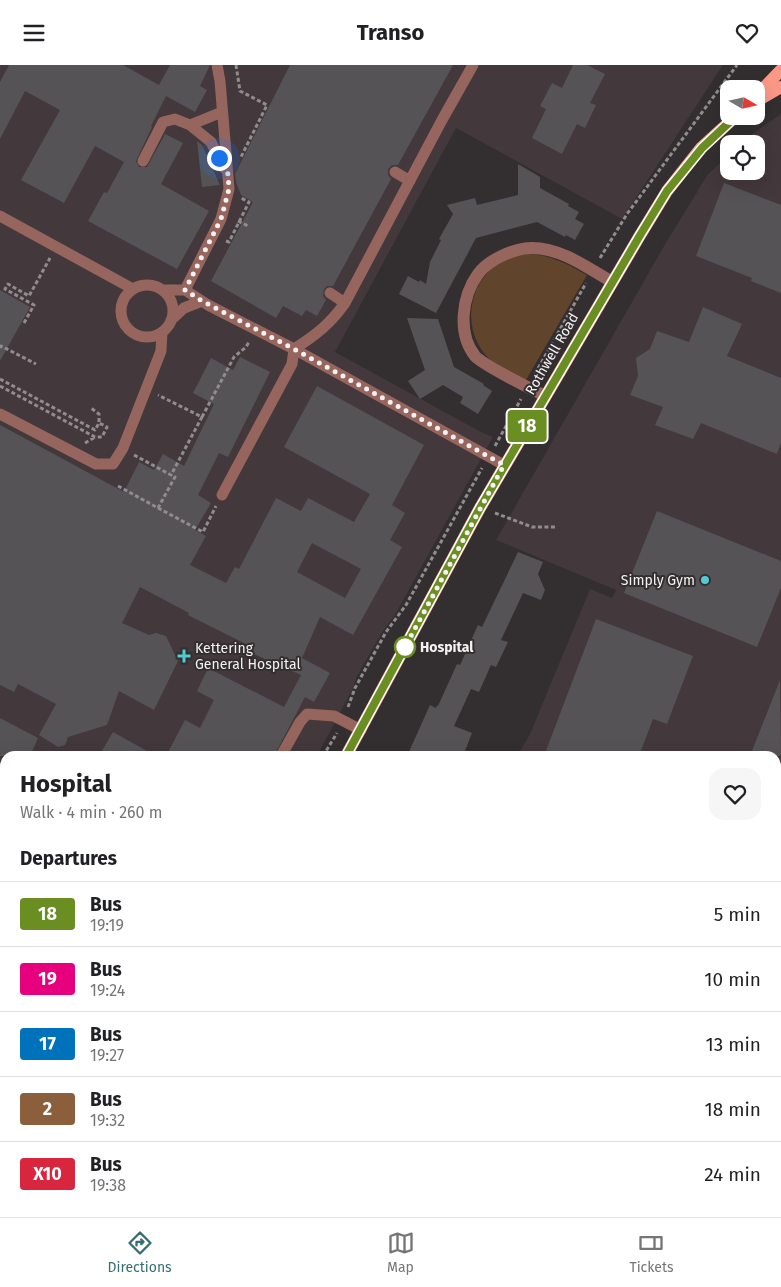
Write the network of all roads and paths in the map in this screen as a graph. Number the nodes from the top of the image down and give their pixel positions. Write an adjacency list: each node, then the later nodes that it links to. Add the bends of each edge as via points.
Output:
1 (217, 65): 9 (lane)
2 (236, 65): 12 (path, via 240,91 267,105)
3 (473, 65): 16 (lane)
4 (737, 65): 21 (path, via 627,214)
5 (781, 70): 6 (main road)
6 (765, 87)
7 (781, 87): 8 (main road)
8 (765, 97)
9 (222, 112): 10 (lane); 15 (lane)
10 (190, 125): 13 (lane, via 175,119 164,121); 15 (lane, via 210,142)
11 (726, 125): 23 (main road, Rothwell Road, via 702,148 667,191)
12 (240, 159)
13 (143, 161)
14 (395, 172): 16 (lane)
15 (228, 174): 26 (lane, via 229,189 221,219)
16 (410, 181): 29 (lane)
17 (238, 197): 19 (path, via 249,202 229,242)
18 (0, 216): 24 (lane)
19 (226, 241)
20 (52, 255): 31 (path, via 29,296 8,284 5,289 34,305)
21 (596, 266)
22 (590, 276): 38 (path)
23 (612, 282): 42 (main road, Rothwell Road); 42 (street, via 569,256 532,248 495,259 479,273 468,294 463,317 465,336 476,357)
24 (133, 289): 25 (lane, via 148,285); 32 (lane, via 122,302 122,319 126,327 133,333 148,337)
25 (163, 290): 26 (lane); 30 (lane, via 172,304)
26 (185, 290): 28 (lane)
27 (330, 293): 29 (lane)
28 (202, 301): 30 (lane, via 184,308); 35 (lane)
29 (345, 303): 35 (lane, via 332,321)
30 (171, 320): 32 (lane)
31 (24, 323)
32 (162, 332): 44 (lane, via 161,351 123,448 113,464 96,464)
33 (249, 342): 45 (path, via 234,357)
34 (0, 346): 36 (path)
35 (294, 349): 51 (lane); 55 (lane, via 292,364)
36 (36, 365)
37 (0, 379): 46 (path, via 95,430)
38 (531, 381)
39 (0, 386): 46 (path, via 95,437 102,437 107,427)
40 (156, 393): 45 (path)
41 (524, 394): 49 (path)
42 (545, 396): 51 (main road, Rothwell Road)
43 (91, 408): 46 (path, via 99,414)
44 (0, 413)
45 (202, 417): 47 (path)
46 (99, 423)
47 (198, 424): 48 (path); 53 (path)
48 (203, 427)
49 (499, 437)
50 (136, 457): 53 (path)
51 (504, 465): 57 (main road, Rothwell Road)
52 (480, 472): 59 (path, via 406,605 386,631 355,688)
53 (171, 475): 56 (path, via 175,477)
54 (118, 486): 56 (path)
55 (222, 495): 56 (path, via 203,532)
56 (158, 508)
57 (480, 508): 58 (path, via 532,527); 60 (main road, Rothwell Road)
58 (556, 527)
59 (343, 721): 60 (lane); 61 (lane, via 334,716 308,715 300,722); 62 (path)
60 (361, 730): 63 (main road, Rothwell Road)
61 (284, 751)
62 (327, 751)
63 (349, 751)

